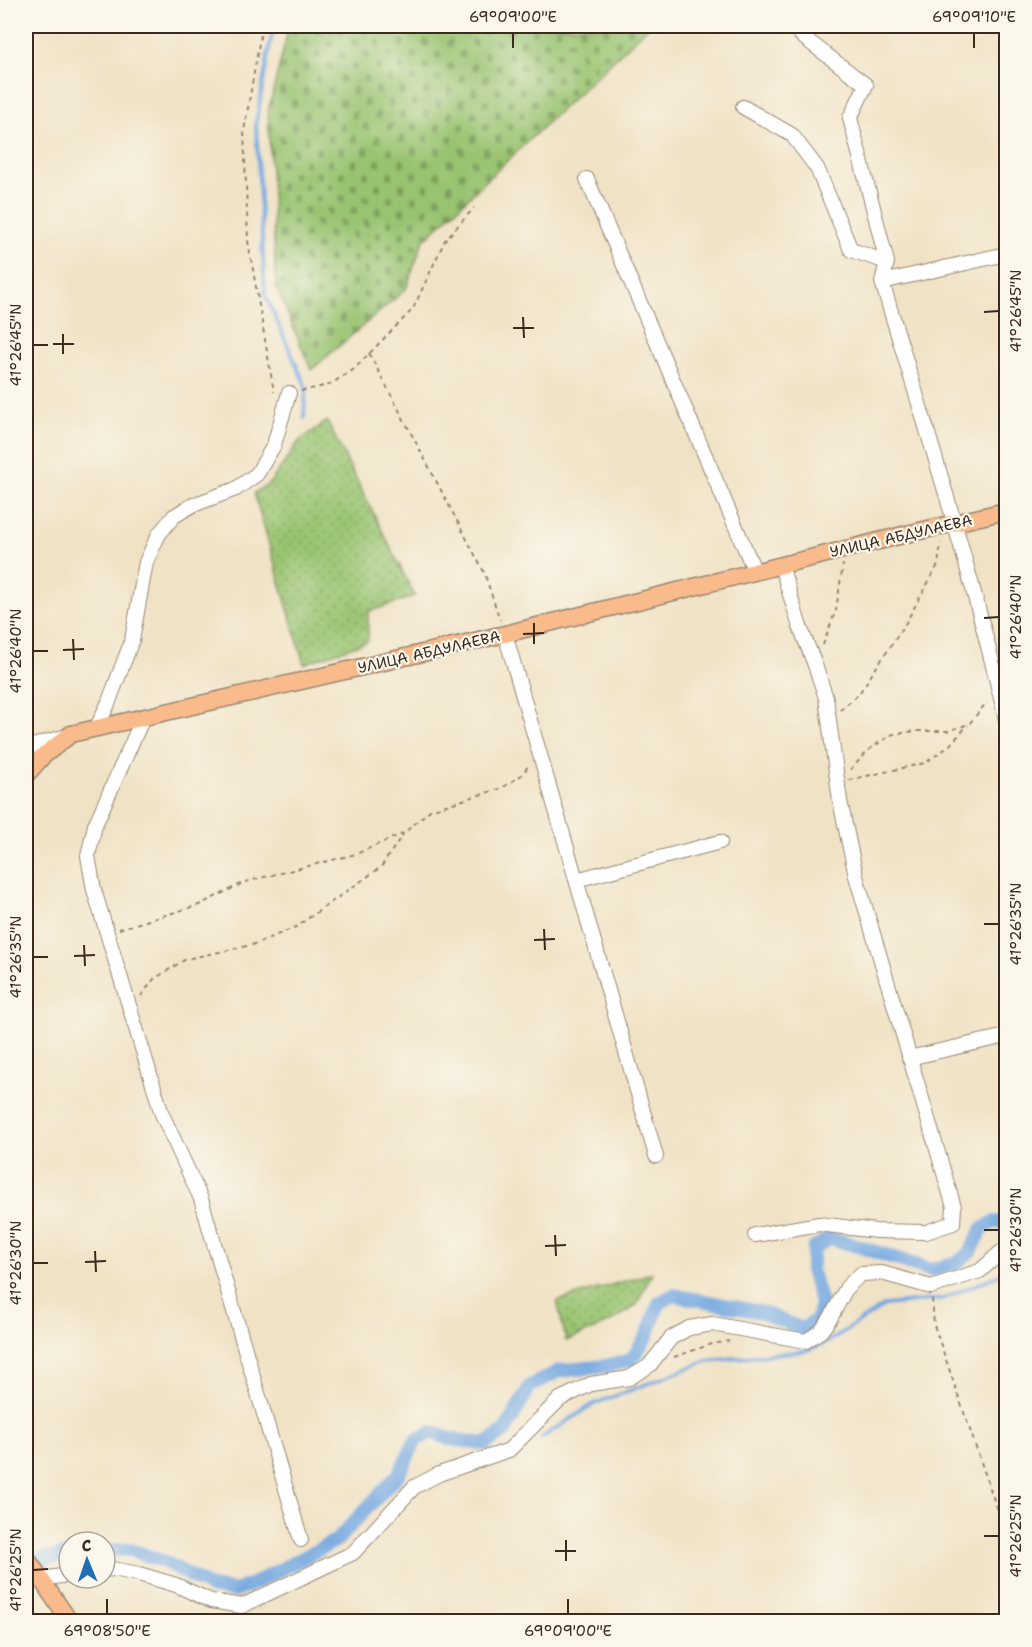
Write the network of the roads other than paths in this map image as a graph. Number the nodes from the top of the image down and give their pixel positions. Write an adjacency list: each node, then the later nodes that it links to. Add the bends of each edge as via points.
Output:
1 (793, 26): 5 (street, via 803,38 866,85 850,118)
2 (743, 107): 5 (street, via 792,135 817,168 850,250)
3 (587, 179): 11 (street)
4 (1006, 254): 6 (street)
5 (887, 262): 6 (street)
6 (882, 282): 9 (street)
7 (289, 393): 15 (street, via 274,444 257,474 236,489 174,516 159,534 147,562 132,640)
8 (1006, 511): 9 (main road, УЛИЦА АБДУЛАЕВА)
9 (949, 525): 10 (main road, УЛИЦА АБДУЛАЕВА); 14 (street)
10 (781, 565): 11 (main road, УЛИЦА АБДУЛАЕВА); 22 (street, via 826,698 856,876)
11 (755, 572): 12 (main road, УЛИЦА АБДУЛАЕВА)
12 (505, 634): 13 (main road, УЛИЦА АБДУЛАЕВА); 20 (street)
13 (143, 718): 15 (main road, УЛИЦА АБДУЛАЕВА); 26 (street, via 95,825 88,856 94,890 162,1114 201,1199)
14 (1006, 720)
15 (96, 729): 16 (main road, УЛИЦА АБДУЛАЕВА)
16 (71, 734): 17 (street, УЛИЦА АБДУЛАЕВА); 18 (main road)
17 (26, 748)
18 (26, 775)
19 (720, 842): 20 (street)
20 (576, 880): 23 (street)
21 (1006, 1035): 22 (street)
22 (909, 1058): 24 (street, via 954,1207 953,1223 926,1232 819,1224)
23 (656, 1156)
24 (755, 1235)
25 (1006, 1251): 28 (street, via 980,1271 931,1287 882,1273 861,1274 848,1287 821,1331 806,1341 712,1324 689,1328 671,1338 649,1366 629,1378 591,1384 560,1399 509,1450 439,1474 414,1487 353,1552 242,1606 211,1601 176,1585)
26 (301, 1540)
27 (33, 1568): 29 (street); 30 (main road)
28 (117, 1570)
29 (57, 1573)
30 (70, 1622)

